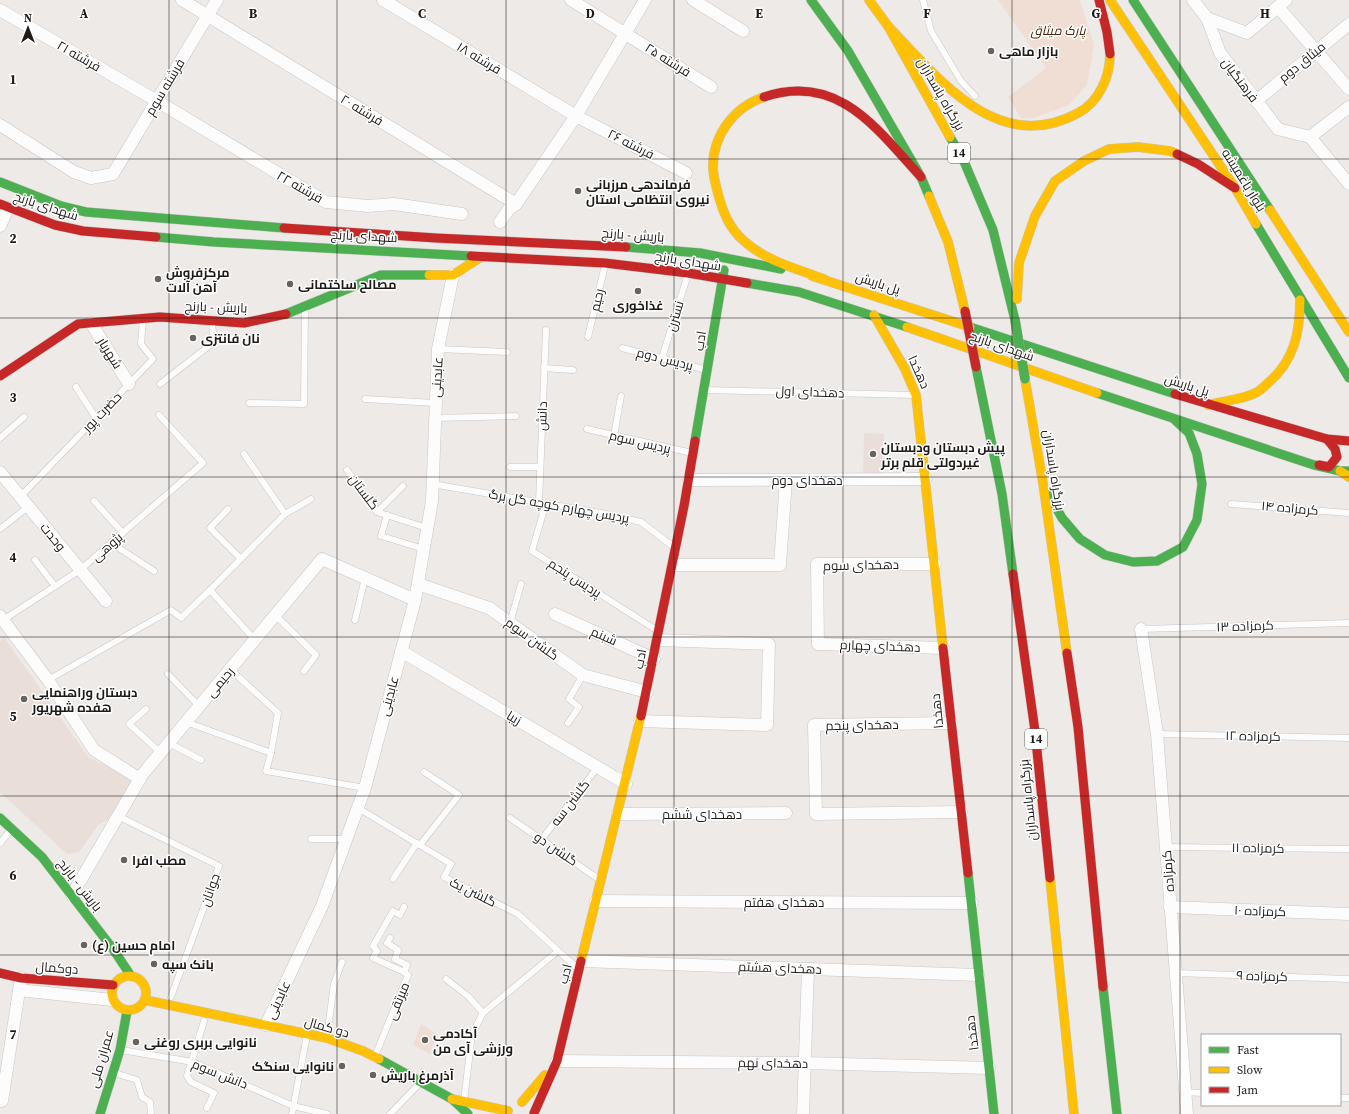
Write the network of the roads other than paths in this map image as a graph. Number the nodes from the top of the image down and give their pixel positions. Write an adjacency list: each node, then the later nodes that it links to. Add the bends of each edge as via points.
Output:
1 (182, 0): 16 (street, ۲۰ فرشته)
2 (217, 0): 16 (street, فرشته سوم)
3 (383, 0): 28 (street, ۱۸ فرشته)
4 (571, 0): 21 (street, ۲۵ فرشته)
5 (645, 0): 21 (street)
6 (693, 0): 20 (street)
7 (811, 0): 33 (main road, 14, via 848,51)
8 (869, 0): 19 (main road, بزرگراه پاسداران / 14)
9 (923, 0): 29 (lane, via 931,31 961,81)
10 (1099, 0): 29 (main road, via 1108,35 1109,66 1102,89 1089,106 1071,119 1048,127 1024,127)
11 (1110, 0): 36 (main road, بلوار باغمیشه)
12 (1133, 0): 58 (main road, بلوار باغمیشه)
13 (1193, 0): 17 (street, فرهنگیان)
14 (1282, 3): 17 (street, via 1247,33); 22 (street)
15 (0, 10): 25 (street, ۲۱ فرشته)
16 (207, 17): 25 (street, فرشته سوم); 37 (street, ۲۰ فرشته)
17 (1207, 18): 26 (street, فرهنگیان, via 1220,53)
18 (1349, 24): 22 (street, میثاق دوم)
19 (888, 26): 29 (main road, via 964,101); 54 (main road, بزرگراه پاسداران / 14, via 963,159 993,230)
20 (743, 31)
21 (625, 34): 23 (street, ۲۵ فرشته); 28 (street)
22 (1316, 51): 24 (street); 26 (street, میثاق دوم)
23 (711, 87)
24 (1349, 89)
25 (157, 101): 30 (street, فرشته سوم, via 113,174 91,178 74,172); 39 (street, ۲۲ فرشته, via 326,202 368,206 394,204)
26 (1256, 101): 31 (street, فرهنگیان, via 1278,129)
27 (1349, 107): 31 (street)
28 (576, 116): 32 (street, ۲۶ فرشته); 37 (street)
29 (996, 120)
30 (0, 125)
31 (1310, 137): 35 (street)
32 (686, 173)
33 (921, 177): 48 (main road, via 869,122 844,102 819,93 789,90 760,97 738,112 720,134 713,168 725,220 745,242 767,256); 246 (main road, بزرگراه پاسداران / 14, bridge, via 948,242 965,311 1002,494 1035,731)
34 (0, 182): 42 (main road, شهدای بارنج, via 61,206 86,212 368,234)
35 (1349, 184)
36 (1235, 188): 50 (main road, بلوار باغمیشه); 54 (main road, via 1198,164 1170,151 1138,147 1109,149 1084,161 1056,181 1035,216 1019,263)
37 (516, 204): 40 (street)
38 (4, 206): 41 (street); 43 (main road, شهدای بارنج, via 55,225 83,231 214,242 359,248)
39 (462, 214)
40 (500, 222)
41 (0, 226)
42 (539, 242): 44 (main road, باریش - بارنج, via 688,252)
43 (481, 257): 45 (main road, شهدای بارنج); 47 (main road)
44 (725, 258): 48 (main road, پل باریش); 49 (main road, ادب)
45 (605, 263): 46 (main road, شهدای بارنج); 59 (lane, رحیم)
46 (688, 273): 49 (main road, شهدای بارنج); 63 (lane, نسترن)
47 (453, 275): 51 (main road, باریش - بارنج, via 381,275); 61 (street, عابدینی)
48 (824, 279): 78 (main road, پل باریش)
49 (723, 280): 52 (main road, شهدای بارنج, via 799,292); 66 (main road, ادب)
50 (1300, 298): 68 (main road, بلوار باغمیشه); 78 (main road, via 1301,323 1296,344 1286,365 1275,379 1255,393)
51 (305, 306): 55 (main road, باریش - بارنج, via 284,315 244,323); 76 (lane, via 304,404)
52 (874, 315): 74 (main road, دهخدا, via 905,369); 84 (main road, شهدای بارنج)
53 (144, 318): 55 (main road, باریش - بارنج, via 160,316); 56 (main road, باریش - بارنج); 69 (lane, حضرت پور, via 141,344 153,359)
54 (1015, 320): 102 (main road, بزرگراه پاسداران / 14, bridge)
55 (212, 321): 70 (lane, via 214,342)
56 (91, 323): 67 (main road, باریش - بارنج, via 78,324); 69 (street, شهریار)
57 (546, 330): 64 (lane, دانش)
58 (1349, 332)
59 (588, 337)
60 (622, 348): 63 (lane, پردیس دوم)
61 (438, 349): 62 (lane); 77 (street, عابدینی)
62 (507, 352)
63 (662, 358): 66 (lane, پردیس دوم)
64 (544, 368): 65 (lane); 94 (lane, دانش)
65 (573, 370)
66 (708, 370): 72 (main road, ادب)
67 (0, 376)
68 (1349, 378)
69 (129, 384): 82 (lane, حضرت پور)
70 (160, 384)
71 (76, 387): 82 (lane)
72 (705, 390): 74 (lane, دهخدای اول); 91 (main road, ادب)
73 (621, 396): 86 (lane)
74 (916, 396): 99 (main road, دهخدا)
75 (365, 399): 77 (lane)
76 (249, 403)
77 (435, 403): 83 (street, عابدینی)
78 (1208, 405): 88 (main road, پل باریش)
79 (159, 415): 119 (lane, پژوهی, via 203,463)
80 (516, 416): 83 (lane)
81 (24, 417): 87 (lane)
82 (96, 418): 105 (lane, حضرت پور)
83 (434, 418): 103 (street, عابدینی)
84 (1175, 420): 92 (main road, شهدای بارنج); 102 (main road, via 1189,433 1197,454 1202,484 1197,520 1183,547 1157,562 1133,562 1104,555 1080,539 1062,518)
85 (587, 429): 86 (lane, پردیس سوم)
86 (614, 436): 91 (lane, پردیس سوم)
87 (0, 438)
88 (1328, 439): 89 (main road, پل باریش); 92 (main road, via 1337,451 1335,463 1329,467)
89 (1349, 441)
90 (244, 454): 115 (lane)
91 (693, 454): 100 (main road, ادب)
92 (1314, 465): 96 (main road, شهدای بارنج)
93 (510, 466): 94 (lane)
94 (540, 467): 108 (lane, دانش)
95 (347, 470): 113 (lane, گلستان)
96 (1344, 471): 98 (main road)
97 (0, 472): 105 (street, وحدت)
98 (1349, 477)
99 (926, 479): 101 (street, دهخدای دوم); 125 (main road, دهخدا)
100 (689, 480): 101 (street, دهخدای دوم); 122 (main road, ادب)
101 (786, 480): 126 (street, via 780,565)
102 (1043, 483): 247 (main road, بزرگراه پاسداران / 14, via 1078,728)
103 (432, 484): 108 (lane, پردیس چهارم کوچه گل برگ); 117 (street, عابدینی)
104 (403, 486): 113 (lane)
105 (20, 497): 111 (street, وحدت)
106 (310, 499): 115 (lane)
107 (94, 501): 119 (lane)
108 (539, 502): 109 (lane, پردیس چهارم کوچه گل برگ)
109 (546, 503): 122 (lane, پردیس چهارم کوچه گل برگ, via 641,522); 143 (lane, پردیس پنجم, via 532,551)
110 (1231, 504): 114 (lane, کرمزاده ۱۴)
111 (28, 507): 118 (lane); 127 (street, وحدت)
112 (228, 510): 123 (lane, via 210,528)
113 (377, 512): 116 (lane, گلستان)
114 (1349, 513)
115 (285, 514): 123 (lane)
116 (387, 515): 117 (lane, گلستان); 121 (lane, via 381,536)
117 (427, 528): 121 (street, عابدینی)
118 (0, 529)
119 (123, 532): 120 (lane, پژوهی)
120 (111, 543): 127 (lane, پژوهی); 128 (lane)
121 (424, 549): 130 (street, عابدینی)
122 (676, 549): 126 (main road, ادب)
123 (241, 559): 133 (lane)
124 (35, 560): 132 (lane)
125 (935, 564): 145 (street, دهخدای سوم, via 817,564); 146 (main road, دهخدا)
126 (673, 565): 143 (main road, ادب)
127 (80, 570): 132 (lane, پژوهی); 135 (street, وحدت)
128 (154, 571)
129 (366, 578): 134 (street, رحیمی); 137 (street, رحیمی, via 322,559); 139 (lane)
130 (418, 584): 134 (street, عابدینی); 140 (street, گلشن سوم, via 489,608)
131 (521, 584): 140 (lane)
132 (55, 586): 138 (lane, پژوهی)
133 (210, 590): 144 (lane); 153 (lane, via 181,618 172,610)
134 (415, 600): 147 (street, عابدینی)
135 (106, 601)
136 (555, 614): 148 (street, شبنم)
137 (275, 615): 144 (street, رحیمی); 150 (lane, via 316,655)
138 (1, 618): 153 (street)
139 (355, 620)
140 (510, 623): 152 (street, گلشن سوم)
141 (1349, 623): 142 (lane, کرمزاده ۱۳)
142 (1141, 629): 161 (street, کرمزاده)
143 (658, 636): 148 (main road, ادب); 157 (street, via 768,644 767,726)
144 (255, 640): 149 (street, رحیمی)
145 (818, 644): 146 (street, دهخدای چهارم)
146 (943, 648): 160 (main road, دهخدا)
147 (401, 651): 167 (street, زیبا); 171 (street, عابدینی)
148 (654, 659): 154 (main road, ادب)
149 (230, 669): 155 (street, رحیمی); 165 (lane, via 278,713)
150 (304, 671)
151 (168, 674): 155 (lane)
152 (582, 676): 154 (street, گلشن سوم); 159 (lane, via 569,699 579,707)
153 (48, 680): 169 (street, via 94,750)
154 (647, 692): 157 (main road, ادب)
155 (199, 706): 158 (street, رحیمی)
156 (146, 709): 164 (lane, via 129,724)
157 (640, 721): 170 (main road, ادب)
158 (186, 722): 163 (street, رحیمی); 165 (lane)
159 (568, 723)
160 (951, 723): 173 (main road, دهخدا); 173 (street, دهخدای پنجم, via 814,726 816,814)
161 (1157, 734): 162 (lane, کرمزاده ١٢); 185 (street, کرمزاده)
162 (1349, 738)
163 (169, 743): 164 (street, رحیمی); 166 (lane)
164 (160, 753): 169 (street, رحیمی)
165 (271, 753): 171 (lane, via 266,771)
166 (201, 760)
167 (598, 767): 170 (street, زیبا); 182 (lane, گلشن سه)
168 (424, 772): 184 (lane, via 459,795)
169 (140, 779): 176 (street, رحیمی)
170 (626, 784): 175 (main road, ادب)
171 (365, 788): 172 (street, عابدینی)
172 (358, 808): 181 (street, عابدینی); 184 (lane, گلشن یک)
173 (961, 812): 191 (main road, دهخدا)
174 (786, 813): 175 (street, دهخدای ششم)
175 (618, 814): 188 (main road, ادب)
176 (118, 816): 189 (street, رحیمی); 210 (lane, جوانان, via 219,866)
177 (0, 818): 179 (main road, باریش - بارنج)
178 (510, 818): 182 (lane, گلشن دو)
179 (12, 829): 183 (lane); 189 (main road, باریش - بارنج, via 42,857)
180 (311, 839): 181 (lane)
181 (346, 839): 217 (street, عابدینی, via 322,906)
182 (541, 840): 188 (lane, گلشن دو)
183 (0, 843)
184 (418, 844): 187 (lane); 196 (lane, گلشن یک, via 451,864 444,878 518,914)
185 (1166, 847): 186 (lane, کرمزاده ١١); 193 (street, کرمزاده)
186 (1349, 849)
187 (392, 878)
188 (601, 880): 190 (main road, ادب)
189 (72, 895): 204 (main road, باریش - بارنج, via 113,948)
190 (596, 901): 191 (street, دهخدای هفتم); 198 (main road, ادب)
191 (972, 903): 203 (main road, دهخدا)
192 (404, 907): 200 (lane, via 400,915 393,911 373,946 377,951 373,958)
193 (1170, 907): 194 (street, کرمزاده ١٠); 202 (street, کرمزاده)
194 (1349, 914)
195 (390, 938): 200 (lane, میرتقی, via 387,943 398,950 395,959 407,965)
196 (558, 951): 198 (lane, گلشن یک); 215 (lane)
197 (342, 962): 219 (lane, via 334,984)
198 (580, 966): 199 (street, دهخدای هشتم); 222 (main road, ادب)
199 (808, 969): 203 (street, دهخدای هشتم); 224 (street)
200 (404, 972): 221 (lane, میرتقی, via 408,975)
201 (0, 973): 207 (main road, دوکمال)
202 (1175, 974): 205 (lane, کرمزاده ٩); 228 (street, کرمزاده)
203 (978, 975): 225 (main road, دهخدا)
204 (130, 976): 208 (main road, via 118,980); 209 (main road, via 138,978)
205 (1349, 978)
206 (446, 979): 215 (lane, via 469,996)
207 (20, 984): 208 (main road, دوکمال); 211 (street); 231 (street)
208 (113, 985): 211 (main road)
209 (146, 990): 210 (main road, دو کمال); 212 (main road)
210 (171, 997): 213 (main road, دو کمال)
211 (112, 1000): 214 (main road, via 118,1008)
212 (145, 1000): 213 (main road, دو کمال); 214 (main road, via 141,1006)
213 (186, 1007): 217 (main road, دو کمال)
214 (127, 1011): 220 (main road, عمران ملی)
215 (483, 1013): 232 (lane, via 472,1034)
216 (204, 1021): 223 (lane)
217 (266, 1025): 218 (main road, دو کمال)
218 (307, 1033): 219 (main road, دو کمال); 234 (lane)
219 (327, 1038): 221 (main road, دو کمال)
220 (120, 1050): 223 (lane, دانش سوم); 226 (main road, عمران ملی)
221 (375, 1057): 227 (main road, دو کمال)
222 (557, 1061): 224 (street, دهخدای نهم); 233 (main road); 237 (main road, ادب)
223 (193, 1062): 234 (lane, دانش سوم); 235 (lane, via 187,1076 191,1082 214,1093)
224 (805, 1063): 225 (street, دهخدای نهم); 244 (street)
225 (989, 1068): 245 (main road, دهخدا)
226 (112, 1072): 238 (main road, عمران ملی); 239 (lane, via 137,1080 142,1096 150,1102)
227 (422, 1081): 230 (main road, دو کمال); 242 (lane)
228 (1184, 1092): 229 (lane); 248 (street, کرمزاده)
229 (1201, 1093)
230 (452, 1099): 232 (main road); 243 (main road)
231 (2, 1101)
232 (464, 1102): 236 (main road)
233 (522, 1102): 236 (main road); 237 (main road, via 528,1102 533,1106)
234 (293, 1106): 240 (lane); 241 (lane, دانش سوم)
235 (207, 1108)
236 (507, 1112)
237 (534, 1113)
238 (100, 1114)
239 (151, 1114)
240 (292, 1114)
241 (327, 1114)
242 (390, 1114)
243 (468, 1114)
244 (803, 1114)
245 (994, 1114)
246 (1074, 1114)
247 (1117, 1114)
248 (1187, 1114)

